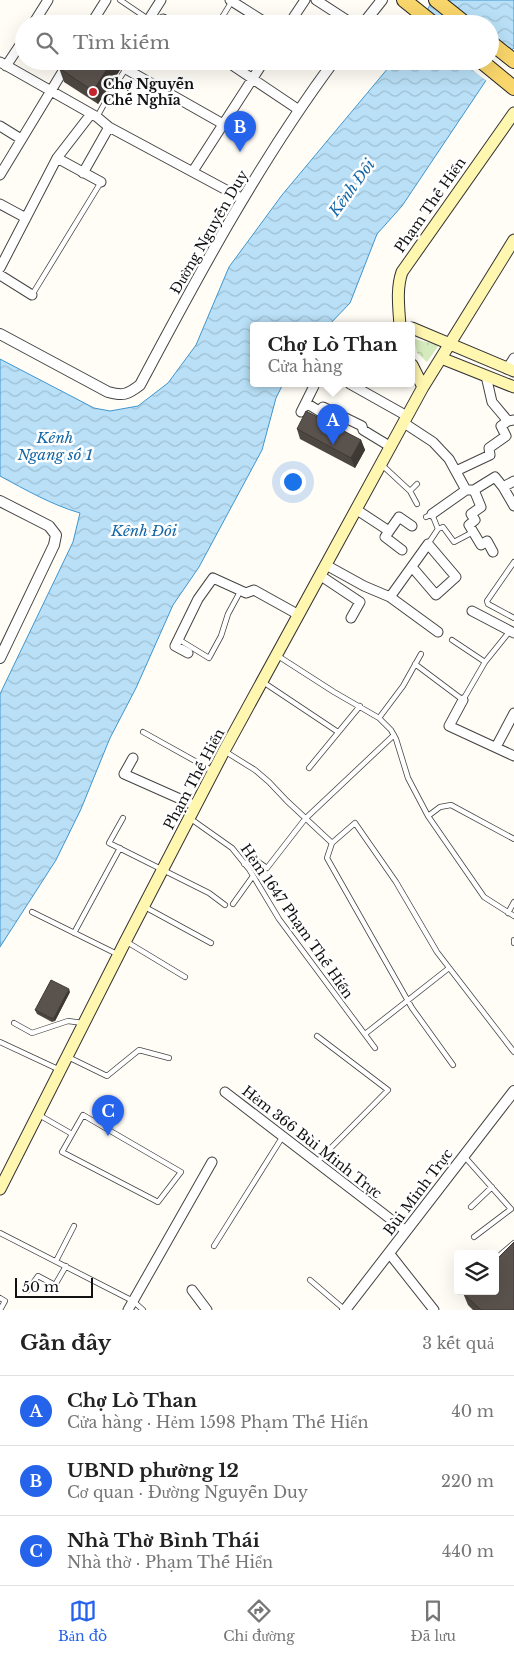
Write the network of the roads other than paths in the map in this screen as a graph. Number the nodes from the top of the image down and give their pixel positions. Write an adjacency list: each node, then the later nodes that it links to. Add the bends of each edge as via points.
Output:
1 (48, 0): 11 (street)
2 (106, 0): 12 (street)
3 (120, 0): 13 (lane)
4 (161, 0): 14 (street)
5 (231, 0): 15 (lane); 16 (street)
6 (305, 0): 17 (street)
7 (316, 0): 18 (street)
8 (382, 0): 19 (street)
9 (404, 0): 20 (main road)
10 (436, 0): 21 (main road)
11 (39, 15)
12 (97, 15)
13 (146, 15)
14 (159, 15)
15 (223, 15)
16 (254, 15)
17 (295, 15)
18 (339, 15)
19 (370, 15)
20 (423, 15)
21 (455, 15)
22 (15, 49): 25 (street)
23 (499, 49): 24 (main road)
24 (514, 61)
25 (3, 64): 35 (street)
26 (63, 70): 35 (street)
27 (126, 70): 38 (lane)
28 (137, 70): 39 (street)
29 (240, 70): 33 (street)
30 (258, 70): 33 (street)
31 (328, 70): 36 (street, Đường Nguyễn Duy)
32 (491, 70): 34 (main road)
33 (253, 79): 36 (street); 39 (street)
34 (514, 88)
35 (50, 91): 38 (street); 42 (street)
36 (299, 110): 48 (street, Đường Nguyễn Duy)
37 (514, 113): 55 (main road, Phạm Thế Hiển, via 407,264 399,280)
38 (94, 116): 41 (street); 43 (street)
39 (222, 124): 44 (street)
40 (0, 126): 42 (street)
41 (109, 127): 44 (street); 45 (street)
42 (21, 139): 46 (street)
43 (57, 158): 45 (street); 50 (street)
44 (193, 171): 48 (street)
45 (83, 173): 47 (street)
46 (0, 175)
47 (101, 182): 54 (lane)
48 (243, 199): 57 (street, Đường Nguyễn Duy, via 140,386 129,394 108,392)
49 (0, 204): 50 (street)
50 (26, 218): 52 (street)
51 (514, 240): 58 (main road, Phạm Thế Hiển)
52 (0, 268)
53 (0, 275): 54 (street)
54 (32, 296)
55 (402, 322)
56 (415, 329): 58 (main road)
57 (0, 334)
58 (449, 343): 59 (main road, Phạm Thế Hiển); 61 (main road)
59 (441, 358): 63 (main road); 66 (main road, Phạm Thế Hiển)
60 (514, 358): 61 (street)
61 (510, 370)
62 (415, 371): 66 (main road)
63 (486, 376): 67 (main road); 71 (street, via 492,402)
64 (314, 387): 68 (street)
65 (355, 387): 70 (street)
66 (423, 387): 70 (main road, Phạm Thế Hiển)
67 (514, 387)
68 (306, 402): 69 (street); 72 (street, via 319,411 323,406 362,426 363,430)
69 (300, 412)
70 (406, 420): 72 (main road, Phạm Thế Hiển); 74 (street, via 433,442)
71 (511, 420): 74 (street, via 501,426 506,436 489,448 490,455)
72 (391, 447): 73 (main road, Phạm Thế Hiển)
73 (382, 464): 79 (lane); 83 (main road, Phạm Thế Hiển)
74 (456, 471): 78 (street)
75 (514, 481): 77 (street)
76 (417, 484): 79 (lane)
77 (503, 487): 78 (street, via 495,477); 82 (street)
78 (470, 490): 84 (street); 88 (street, via 481,508 471,514 475,520 470,524)
79 (410, 491): 81 (lane)
80 (0, 501): 105 (street, via 49,526 56,535)
81 (417, 504)
82 (514, 506)
83 (357, 510): 87 (street); 94 (main road, Phạm Thế Hiển)
84 (429, 515): 86 (lane)
85 (412, 526): 87 (street, via 399,517)
86 (438, 529): 88 (lane, via 443,526 454,542); 89 (lane)
87 (389, 531): 90 (street, via 385,537)
88 (473, 532): 91 (street, via 481,545 486,541)
89 (428, 544): 93 (street); 93 (street, via 456,578 436,595)
90 (402, 550)
91 (493, 552)
92 (514, 562): 100 (lane, via 487,602)
93 (412, 567): 96 (street)
94 (324, 570): 96 (street); 98 (main road, Phạm Thế Hiển); 99 (street, via 360,602)
95 (240, 590): 98 (street, via 246,593 254,590); 103 (street, via 213,578 198,599); 103 (lane, via 209,658)
96 (390, 597): 102 (street)
97 (472, 611): 101 (street)
98 (299, 615): 108 (main road, Phạm Thế Hiển)
99 (351, 618)
100 (512, 618): 101 (lane)
101 (509, 630): 110 (lane)
102 (438, 632)
103 (178, 639): 106 (street, via 175,646)
104 (452, 640): 110 (lane)
105 (3, 642): 109 (street)
106 (188, 653)
107 (421, 654): 111 (lane)
108 (278, 655): 112 (main road, Phạm Thế Hiển); 114 (lane)
109 (0, 658)
110 (485, 662): 113 (lane)
111 (415, 664): 113 (lane); 116 (lane)
112 (263, 682): 118 (lane); 121 (main road, Phạm Thế Hiển)
113 (463, 700): 120 (street, via 449,726)
114 (360, 706): 116 (lane); 118 (lane)
115 (514, 712): 120 (street)
116 (379, 718): 119 (lane)
117 (143, 732): 125 (lane)
118 (338, 732): 124 (lane)
119 (394, 735): 127 (lane, via 408,778); 130 (lane)
120 (496, 747): 122 (street)
121 (224, 751): 125 (main road, Phạm Thế Hiển); 130 (lane, via 255,770)
122 (514, 756)
123 (133, 758): 126 (street, via 124,774)
124 (309, 768)
125 (214, 771): 126 (main road, Phạm Thế Hiển)
126 (196, 806): 129 (main road, Phạm Thế Hiển)
127 (428, 816): 131 (lane, via 440,807 451,805); 142 (lane, via 484,897)
128 (123, 818): 133 (lane, via 109,842)
129 (190, 818): 134 (lane, Hẻm 1647 Phạm Thế Hiển, via 232,848); 135 (main road, Phạm Thế Hiển)
130 (305, 819): 132 (lane); 134 (lane, via 267,868 254,859)
131 (514, 839)
132 (332, 843): 148 (lane, via 354,822); 150 (lane, via 327,858)
133 (120, 848): 135 (lane); 144 (lane)
134 (244, 864): 136 (lane, Hẻm 1647 Phạm Thế Hiển)
135 (163, 869): 139 (lane, via 210,893); 140 (main road, Phạm Thế Hiển)
136 (253, 876): 138 (lane); 153 (lane, Hẻm 1647 Phạm Thế Hiển, via 279,918)
137 (514, 902): 142 (lane)
138 (233, 904)
139 (225, 905)
140 (144, 906): 145 (main road, Phạm Thế Hiển); 146 (lane)
141 (32, 912): 144 (lane)
142 (508, 913): 143 (lane)
143 (514, 916)
144 (74, 933): 147 (lane)
145 (125, 942): 147 (main road, Phạm Thế Hiển); 149 (lane)
146 (211, 943)
147 (119, 955): 152 (main road, Phạm Thế Hiển)
148 (449, 968): 150 (lane); 157 (lane)
149 (185, 977)
150 (408, 1000): 153 (lane); 160 (lane)
151 (14, 1024): 152 (lane, via 32,1033 68,1021)
152 (84, 1024): 158 (main road, Phạm Thế Hiển)
153 (365, 1034): 156 (lane, Hẻm 1647 Phạm Thế Hiển)
154 (317, 1036): 169 (lane, via 388,1090)
155 (0, 1042): 161 (lane)
156 (375, 1048)
157 (514, 1052)
158 (68, 1057): 159 (lane, via 107,1076 139,1050); 161 (main road, Phạm Thế Hiển)
159 (169, 1058)
160 (453, 1066)
161 (61, 1070): 164 (main road, Phạm Thế Hiển)
162 (226, 1092): 166 (street, Hẻm 366 Bùi Minh Trực)
163 (513, 1096): 167 (street, Bùi Minh Trực)
164 (38, 1114): 165 (lane); 171 (main road, Phạm Thế Hiển)
165 (72, 1134): 165 (lane, via 62,1152 158,1202 181,1172 83,1115)
166 (283, 1136): 169 (street, Hẻm 366 Bùi Minh Trực); 178 (lane)
167 (464, 1155): 170 (lane); 174 (street, Bùi Minh Trực)
168 (212, 1162): 187 (street)
169 (316, 1163): 174 (street, Hẻm 366 Bùi Minh Trực)
170 (492, 1187): 172 (lane); 176 (lane, via 511,1208)
171 (0, 1189)
172 (472, 1207)
173 (74, 1226): 181 (lane)
174 (406, 1231): 179 (street, Bùi Minh Trực)
175 (0, 1233): 181 (lane)
176 (474, 1237)
177 (514, 1243): 180 (lane)
178 (214, 1246)
179 (389, 1253): 188 (street); 193 (street, Bùi Minh Trực)
180 (500, 1255)
181 (56, 1261): 182 (lane)
182 (66, 1266): 184 (lane, via 55,1285 38,1276); 187 (lane)
183 (310, 1280): 193 (lane)
184 (28, 1290)
185 (192, 1290): 192 (street)
186 (0, 1298): 189 (lane, via 5,1301)
187 (133, 1301): 190 (street); 191 (lane)
188 (430, 1309)
189 (0, 1310)
190 (128, 1310)
191 (143, 1310)
192 (207, 1310)
193 (345, 1310)

